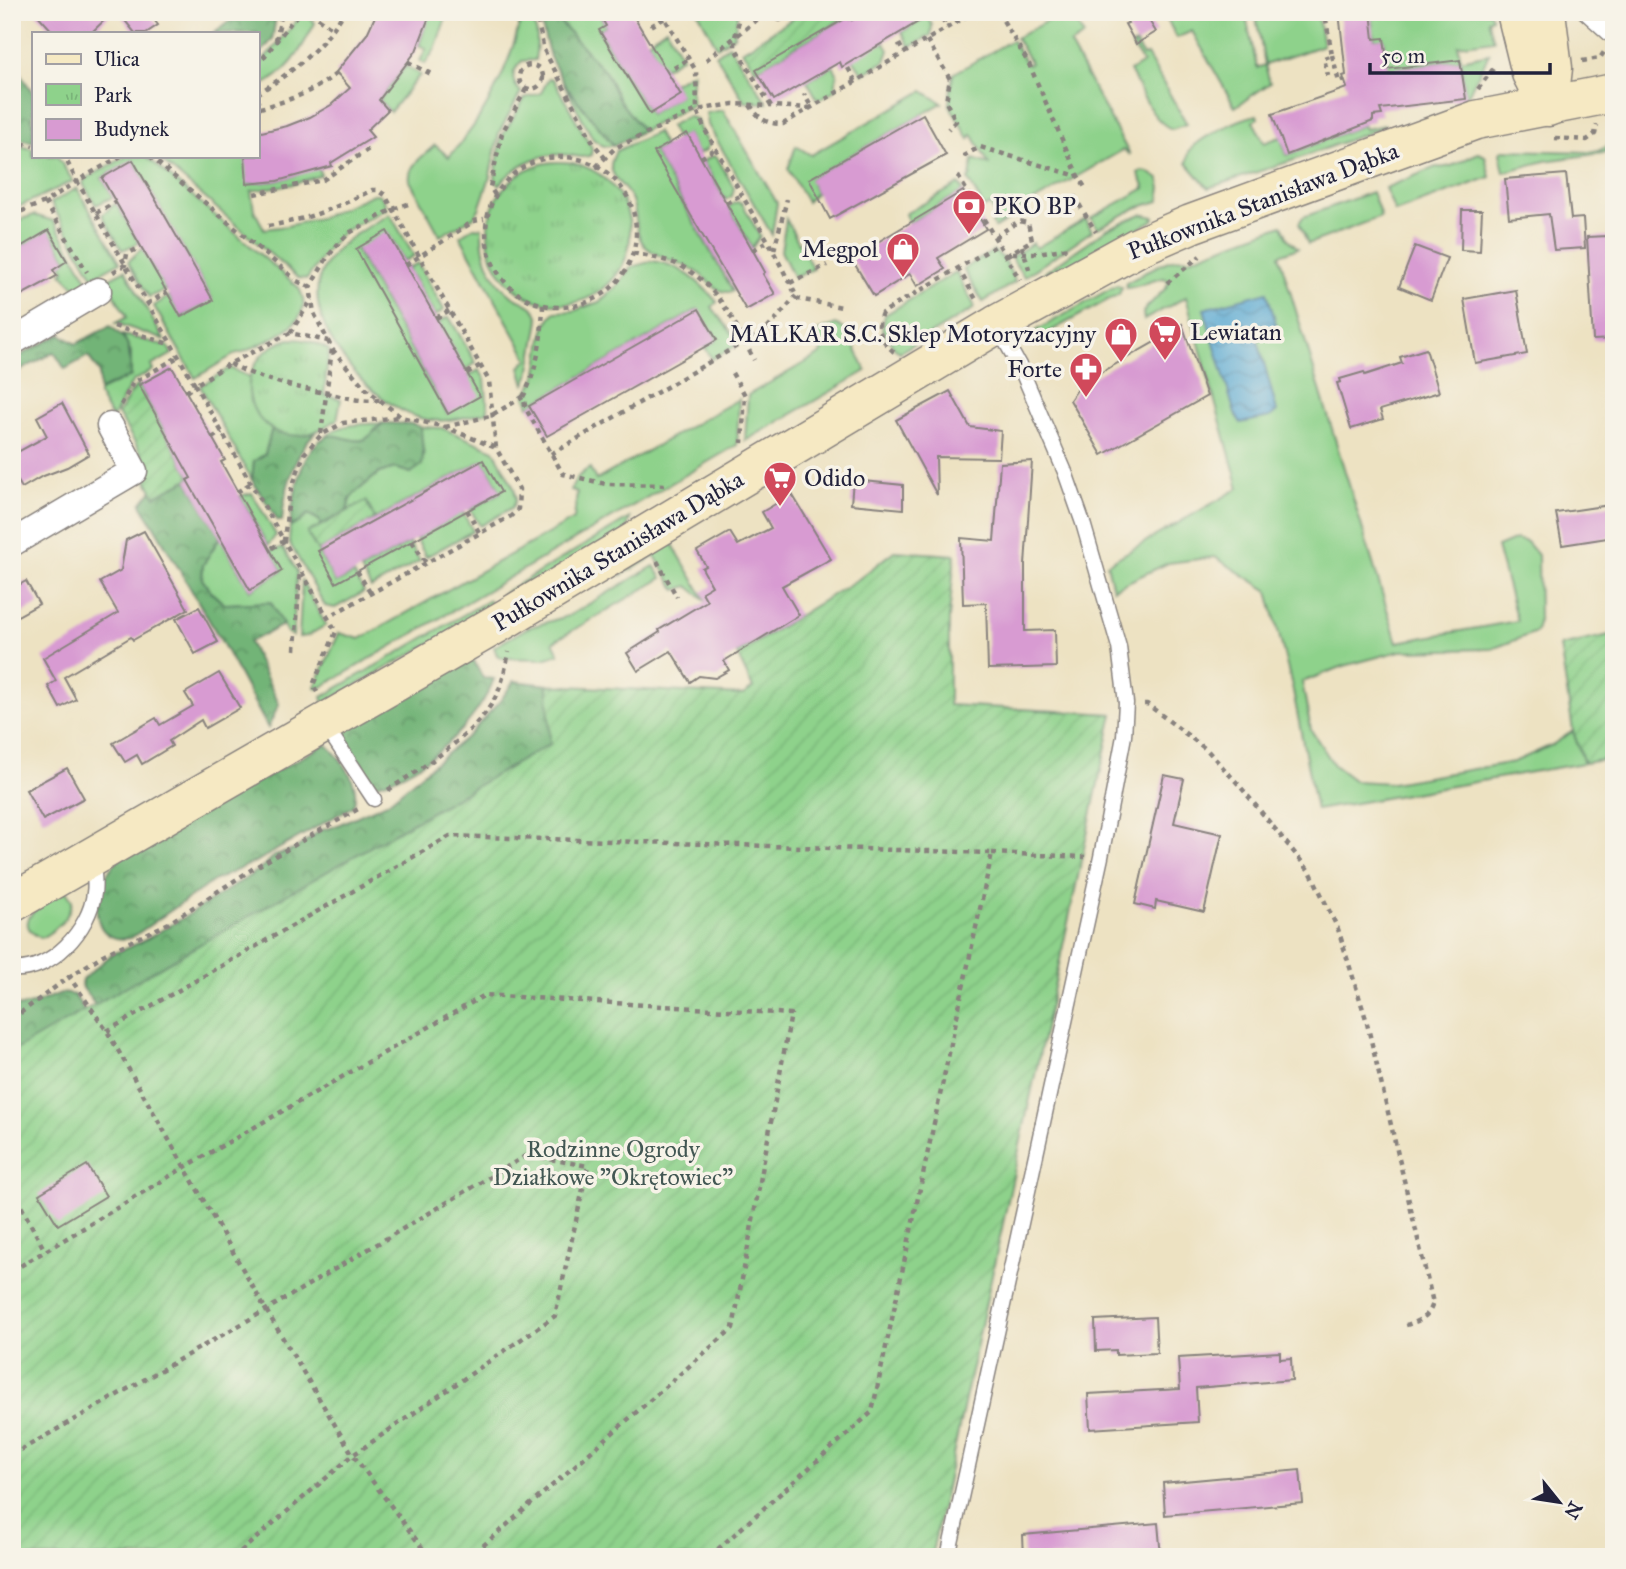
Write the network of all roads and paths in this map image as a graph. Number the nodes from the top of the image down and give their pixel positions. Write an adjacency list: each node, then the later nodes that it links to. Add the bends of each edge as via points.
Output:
1 (282, 12): 23 (path)
2 (299, 12): 23 (path)
3 (310, 12): 19 (path)
4 (344, 12): 19 (path)
5 (533, 12): 31 (path)
6 (741, 12): 20 (path)
7 (794, 12): 14 (path, via 780,20)
8 (974, 12): 18 (path)
9 (998, 12): 64 (path, via 1029,64)
10 (1323, 12): 26 (path)
11 (1516, 12): 47 (street, via 1531,73)
12 (1546, 12): 47 (street, via 1553,68)
13 (1585, 12): 21 (lane)
14 (761, 14): 20 (path)
15 (663, 15): 17 (path); 27 (path)
16 (942, 19): 18 (path)
17 (650, 26)
18 (947, 28): 22 (path)
19 (333, 29): 42 (path)
20 (735, 37): 28 (path); 46 (path, via 735,47)
21 (1614, 38)
22 (927, 40): 25 (path); 51 (path, via 950,79 946,102 956,121)
23 (275, 44): 30 (path)
24 (899, 44): 25 (path)
25 (904, 53): 39 (path)
26 (1332, 55): 37 (path, via 1324,58); 38 (path, via 1339,82)
27 (689, 59): 32 (path); 49 (path, via 696,71)
28 (706, 60)
29 (408, 62): 36 (path)
30 (259, 64)
31 (551, 64): 34 (path); 60 (path)
32 (674, 68)
33 (848, 68): 39 (path)
34 (541, 69): 40 (path, via 542,83 534,89); 40 (path, via 529,65 521,70 520,79)
35 (337, 74): 44 (path, via 284,102 260,108)
36 (431, 74)
37 (1328, 76)
38 (1344, 80)
39 (856, 82): 48 (path)
40 (527, 87): 68 (path, via 498,145 491,187)
41 (1614, 93): 47 (street, Pułkownika Stanisława Dąbka)
42 (259, 94)
43 (804, 94): 48 (path)
44 (259, 104)
45 (751, 105): 46 (path); 48 (path, via 771,124 783,124); 49 (path)
46 (771, 106): 48 (path)
47 (1548, 107): 50 (street, Pułkownika Stanisława Dąbka); 110 (street, Pułkownika Stanisława Dąbka, via 1476,120 1191,224)
48 (812, 108)
49 (697, 110): 55 (path); 60 (path, via 615,148)
50 (1614, 114)
51 (948, 128)
52 (12, 141): 53 (path)
53 (32, 146)
54 (370, 148): 67 (path, via 323,180)
55 (715, 149): 61 (path); 69 (path)
56 (963, 156): 64 (path, via 980,148)
57 (65, 158): 65 (path)
58 (117, 158): 65 (path)
59 (152, 158): 101 (path)
60 (605, 158): 62 (path)
61 (701, 158)
62 (596, 167): 68 (path, via 574,158 541,159 512,174); 90 (path, via 626,194 636,225)
63 (958, 176): 82 (path)
64 (1078, 176): 66 (path)
65 (77, 181): 72 (path); 77 (path)
66 (1086, 189)
67 (254, 194)
68 (495, 195): 79 (path)
69 (741, 195): 74 (path); 83 (path)
70 (1074, 196): 81 (path)
71 (788, 199): 88 (path)
72 (45, 202): 78 (path); 102 (path)
73 (116, 202): 77 (path)
74 (726, 203)
75 (408, 204): 76 (path)
76 (393, 209): 80 (path, via 385,195 372,190 329,212); 93 (path); 101 (path, via 349,233)
77 (96, 214): 106 (path)
78 (12, 215)
79 (484, 219): 93 (path); 107 (path, via 487,247 497,272 517,293)
80 (268, 226)
81 (1096, 232)
82 (995, 237): 84 (path); 85 (path, via 1019,221 1028,223 1032,240)
83 (768, 241): 87 (path); 88 (path)
84 (999, 244): 92 (path); 96 (path)
85 (1022, 246): 91 (path); 92 (path)
86 (1075, 247): 91 (path)
87 (753, 250)
88 (774, 251): 98 (path)
89 (1205, 252): 100 (path)
90 (634, 253): 107 (path, via 620,279 599,297 572,307); 116 (path, via 681,266 700,279 728,310)
91 (1025, 253): 92 (path); 97 (path)
92 (1009, 254): 99 (path)
93 (420, 257): 94 (path); 109 (path)
94 (406, 265)
95 (827, 265): 98 (path)
96 (958, 268): 110 (path); 119 (path, via 883,313 879,333)
97 (1030, 279)
98 (790, 283): 104 (path)
99 (1022, 283)
100 (1167, 283)
101 (310, 287): 105 (path)
102 (98, 291): 115 (street)
103 (167, 292): 106 (path)
104 (796, 296): 108 (path); 116 (path, via 768,328)
105 (312, 298): 113 (path); 114 (path)
106 (147, 304): 117 (path)
107 (543, 305): 133 (path, via 533,379)
108 (842, 307)
109 (450, 310): 111 (path); 124 (path)
110 (989, 316): 165 (lane, via 1009,343 1065,472 1119,647); 166 (street, Pułkownika Stanisława Dąbka, via 530,604)
111 (436, 318)
112 (114, 326): 117 (path)
113 (290, 333): 114 (path); 123 (path)
114 (328, 341): 118 (path)
115 (12, 342)
116 (745, 342): 122 (path); 125 (path)
117 (170, 344): 120 (path)
118 (332, 349): 132 (path); 134 (path)
119 (900, 357)
120 (178, 358): 129 (path); 139 (path, via 133,383)
121 (702, 359): 125 (path)
122 (754, 360)
123 (229, 364): 129 (path); 132 (path, via 291,387)
124 (481, 365): 126 (path); 137 (path, via 489,381)
125 (705, 365): 130 (path)
126 (467, 373)
127 (732, 373): 146 (path, via 745,395)
128 (660, 382): 130 (path)
129 (195, 385): 131 (path); 142 (path)
130 (665, 388): 136 (path)
131 (186, 392)
132 (326, 393): 134 (path); 143 (path)
133 (523, 397): 137 (path); 148 (path)
134 (380, 400): 138 (path)
135 (617, 407): 136 (path)
136 (621, 413): 145 (path)
137 (493, 414): 140 (path); 147 (path)
138 (401, 417): 140 (path); 143 (path, via 343,424)
139 (110, 426): 156 (street, via 134,471)
140 (445, 427): 147 (path)
141 (575, 431): 145 (path)
142 (222, 432): 144 (path); 149 (path)
143 (321, 435): 154 (path, via 304,454 289,496)
144 (212, 438)
145 (580, 438): 148 (path)
146 (741, 447)
147 (496, 448): 153 (path, via 519,489 518,509)
148 (551, 454): 150 (path, via 563,474 606,484)
149 (251, 483): 151 (path); 154 (path)
150 (677, 485)
151 (237, 492)
152 (467, 510): 153 (path)
153 (480, 534): 158 (path)
154 (284, 541): 157 (path); 159 (path)
155 (412, 541): 158 (path)
156 (12, 543)
157 (270, 549)
158 (426, 563): 161 (path)
159 (300, 569): 162 (path); 163 (path)
160 (357, 571): 161 (path)
161 (371, 594): 162 (path)
162 (328, 617): 166 (path, via 336,632 313,685)
163 (295, 650)
164 (504, 669): 167 (path, via 498,694 461,737)
165 (1126, 703): 170 (lane); 182 (path, via 1147,704 1207,750 1311,873 1338,929 1366,1019 1433,1303 1428,1314)
166 (321, 709): 167 (lane); 169 (street, Pułkownika Stanisława Dąbka)
167 (374, 799): 174 (path, via 169,923)
168 (992, 853): 170 (path); 176 (path, via 450,836); 188 (path, via 872,1412)
169 (93, 856): 171 (street, Pułkownika Stanisława Dąbka); 172 (lane, via 94,893 82,929)
170 (1101, 858): 189 (lane)
171 (12, 903)
172 (57, 957): 173 (lane); 174 (path)
173 (12, 969)
174 (69, 977): 175 (path); 176 (path)
175 (12, 1019)
176 (107, 1031): 177 (path)
177 (184, 1167): 179 (path); 181 (path); 187 (path, via 485,995 792,1014 733,1328)
178 (12, 1189): 179 (path)
179 (45, 1251): 180 (path)
180 (12, 1270)
181 (266, 1310): 183 (path); 184 (path); 184 (path, via 527,1155 587,1166 555,1316)
182 (1406, 1325)
183 (12, 1455)
184 (353, 1455): 185 (path); 186 (path)
185 (234, 1557)
186 (429, 1557)
187 (470, 1557)
188 (709, 1557)
189 (948, 1557)

